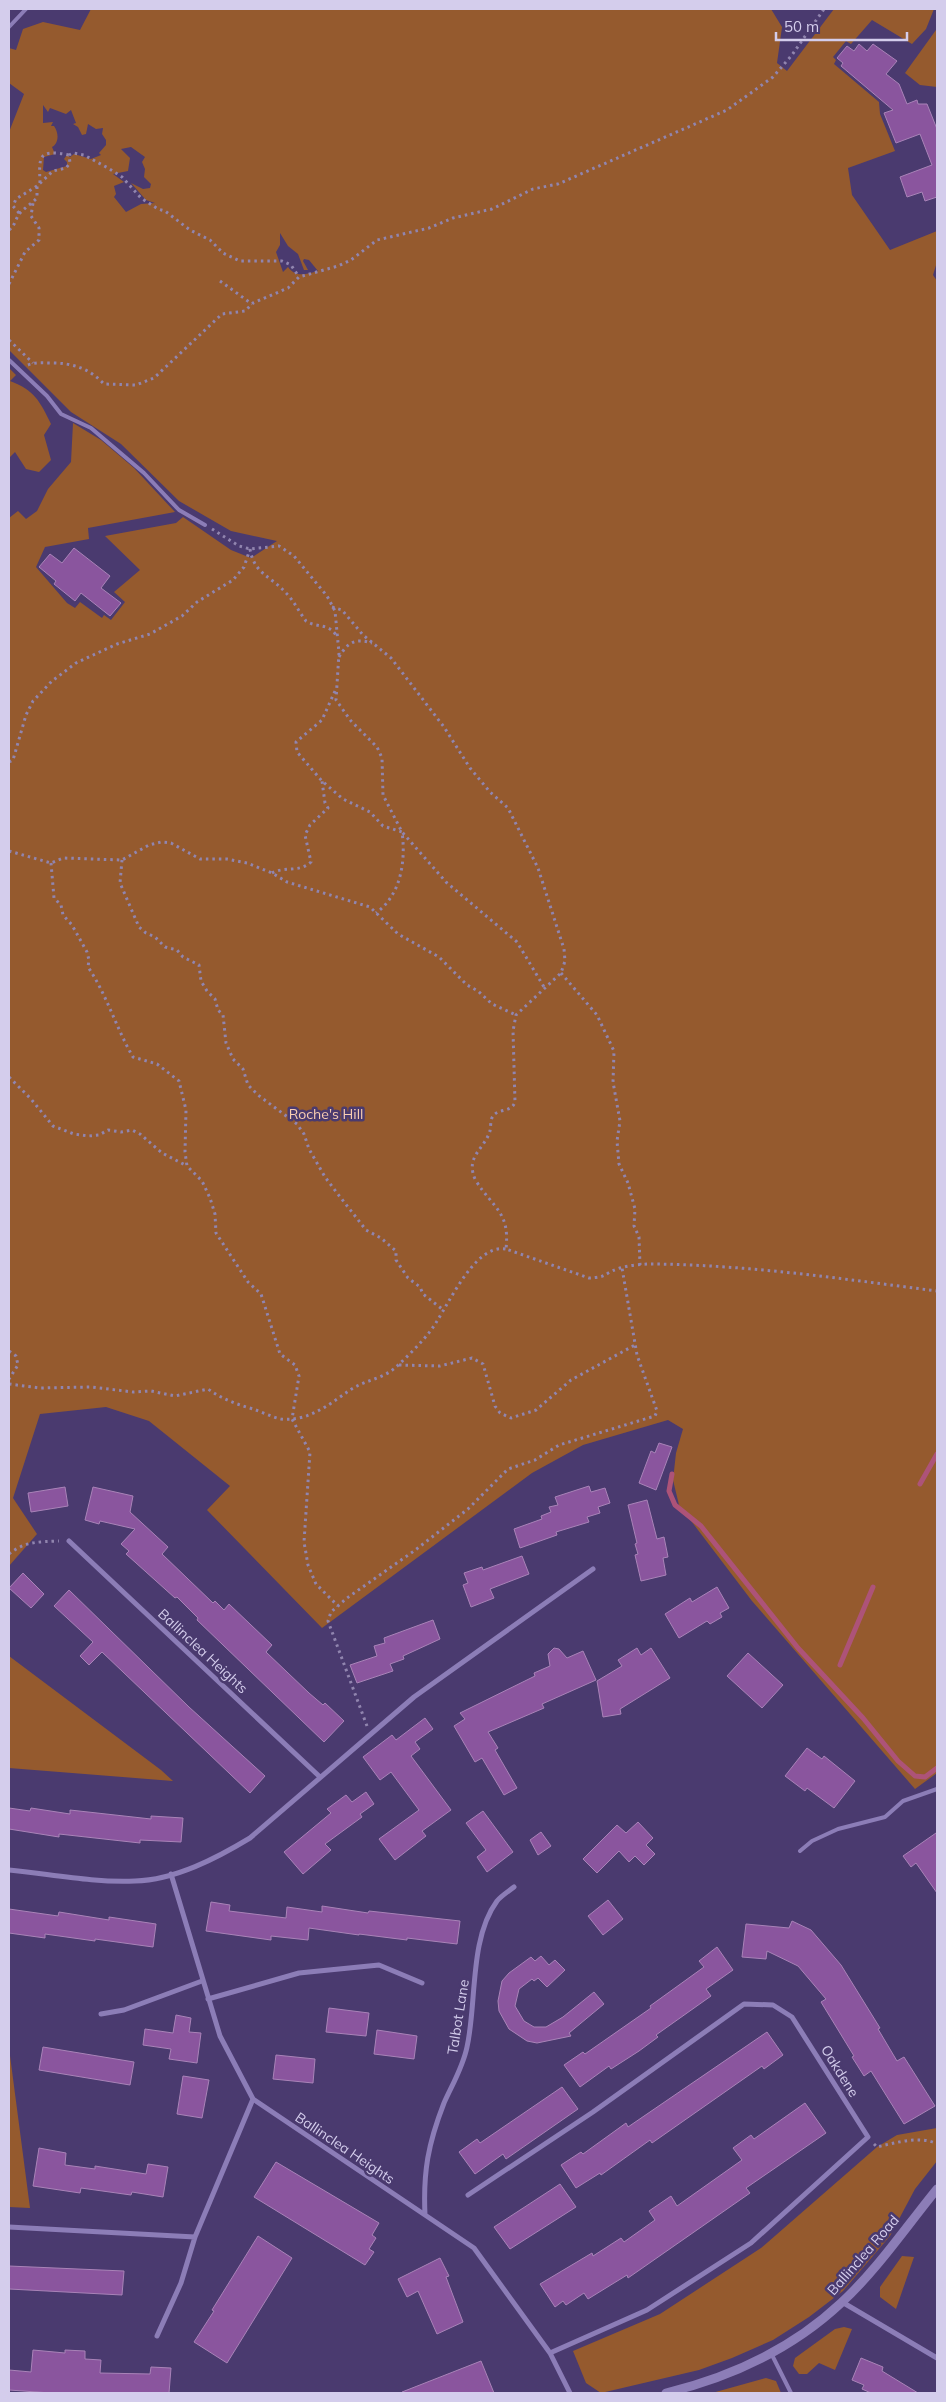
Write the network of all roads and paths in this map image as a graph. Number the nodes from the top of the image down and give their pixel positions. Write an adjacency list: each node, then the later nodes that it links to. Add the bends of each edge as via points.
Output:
1 (26, 9): 3 (lane)
2 (824, 9): 9 (path, via 772,77 727,110 558,184 533,189 492,209 377,240 338,266)
3 (9, 27)
4 (69, 155): 5 (path, via 70,163 66,168 53,170); 5 (path, via 46,154 41,157 38,162); 9 (path, via 84,155 108,168 141,198 210,240 223,252 240,261 282,261 291,265)
5 (39, 185): 6 (path); 7 (path, via 22,193 13,202)
6 (33, 203): 7 (path); 11 (path, via 31,216 39,228 39,240 25,252)
7 (19, 213): 8 (path)
8 (9, 230)
9 (299, 277): 12 (path, via 288,288)
10 (220, 281): 12 (path)
11 (9, 284)
12 (252, 304): 15 (path, via 245,311 222,314 154,378 136,385 104,384 96,375 66,363)
13 (9, 340): 15 (path)
14 (9, 360): 16 (lane)
15 (33, 363): 16 (path)
16 (18, 370): 17 (lane, via 47,396 61,414 91,428 144,473 178,510)
17 (205, 525): 18 (path, via 238,546)
18 (250, 549): 19 (path, via 279,546 294,556); 20 (path, via 255,567 286,592 306,621 328,626); 24 (path, via 244,567 234,580 197,602 182,616 150,634 117,644 76,663 52,681 33,701 26,714 13,760)
19 (332, 607): 20 (path); 21 (path, via 342,610 352,624)
20 (337, 635): 22 (path)
21 (375, 644): 22 (path, via 353,641); 32 (path, via 391,658 481,781 508,808 544,883 564,949 565,962)
22 (338, 658): 23 (path)
23 (336, 688): 25 (path, via 322,720 296,742 297,752); 26 (path, via 340,708 377,747 382,758 384,795)
24 (9, 762)
25 (322, 781): 26 (path, via 343,799 370,812 383,826); 30 (path, via 328,808 310,825 305,835 311,862 300,868 279,869)
26 (402, 832): 31 (path, via 401,873 386,906); 33 (path, via 446,882 517,942)
27 (9, 851): 29 (path)
28 (122, 860): 29 (path, via 63,858); 30 (path, via 161,842 171,843 200,859 227,859); 41 (path, via 120,883 139,927 155,936 165,948 177,950 183,957 200,965 201,981 224,1015 226,1043 233,1059 243,1069 248,1085 296,1124 325,1177 366,1230 396,1252 396,1260 408,1278)
29 (51, 863): 36 (path, via 54,898 87,952 88,967 94,973 133,1057 157,1064 179,1081 186,1110)
30 (272, 873): 31 (path, via 287,882 370,907)
31 (376, 913): 34 (path, via 398,934 439,957 492,1004)
32 (561, 973): 33 (path); 38 (path, via 597,1015 614,1051 614,1082 620,1121 616,1141 619,1164 635,1209 634,1226 639,1237)
33 (544, 987): 34 (path)
34 (516, 1014): 37 (path, via 513,1031 515,1102 492,1118 491,1130 476,1152 473,1169 480,1186 506,1222)
35 (9, 1077): 36 (path, via 53,1126 88,1136 108,1130 132,1130 162,1153)
36 (187, 1166): 47 (path, via 202,1181 210,1198 216,1233 248,1282 261,1294 280,1354 295,1365 299,1376)
37 (506, 1249): 39 (path, via 589,1278 604,1278); 41 (path, via 492,1248 486,1253 459,1283)
38 (640, 1265): 39 (path); 40 (path, via 741,1268)
39 (622, 1268): 42 (path)
40 (937, 1291)
41 (442, 1309): 44 (path, via 428,1334)
42 (635, 1345): 44 (path, via 571,1380 536,1410 511,1418 500,1413 495,1406 482,1364 472,1358 440,1366); 51 (path, via 657,1411 655,1416 559,1446 535,1460 508,1469 468,1509)
43 (9, 1352): 45 (path, via 16,1356 18,1364)
44 (398, 1365): 47 (path, via 386,1376 367,1380 324,1409)
45 (9, 1379)
46 (9, 1384): 47 (path, via 40,1388 91,1386 175,1396 208,1389 221,1398 281,1419)
47 (292, 1419): 51 (path, via 310,1452 304,1542 308,1565 316,1584)
48 (69, 1541): 49 (path, via 30,1542); 53 (street, Ballinclea Heights)
49 (9, 1554)
50 (593, 1569): 52 (street, via 414,1697)
51 (338, 1606): 52 (path, via 328,1620)
52 (370, 1736): 53 (street)
53 (320, 1777): 57 (street, via 250,1838 208,1860)
54 (937, 1789): 55 (lane, via 903,1801 885,1817 838,1829 812,1841)
55 (800, 1851)
56 (9, 1870): 57 (street, via 136,1881)
57 (171, 1874): 59 (street, Ballinclea Heights)
58 (514, 1886): 68 (street, Talbot Lane, via 497,1901 480,1946 468,2046 429,2148 423,2179)
59 (202, 1981): 61 (street, Ballinclea Heights); 62 (street, via 124,2010)
60 (422, 1983): 61 (street, via 379,1965 299,1973)
61 (208, 1999): 63 (street, Ballinclea Heights, via 220,2036)
62 (101, 2014)
63 (254, 2099): 68 (street, Ballinclea Heights); 70 (street)
64 (868, 2137): 65 (path, via 877,2147 899,2142 931,2141); 67 (street, Oakdene, via 792,2017 773,2005 744,2004 593,2112); 73 (street, via 751,2243 647,2310)
65 (937, 2144)
66 (937, 2189): 71 (street, Ballinclea Road)
67 (468, 2195)
68 (425, 2215): 73 (street, via 474,2248)
69 (9, 2227): 70 (street)
70 (195, 2237): 72 (street, via 182,2283)
71 (842, 2302): 74 (street, Ballinclea Road, via 810,2329); 75 (street)
72 (157, 2336)
73 (550, 2353): 76 (street)
74 (771, 2353): 77 (street, Ballinclea Road, via 703,2384); 78 (lane)
75 (937, 2358)
76 (570, 2393)
77 (666, 2393)
78 (791, 2393)

